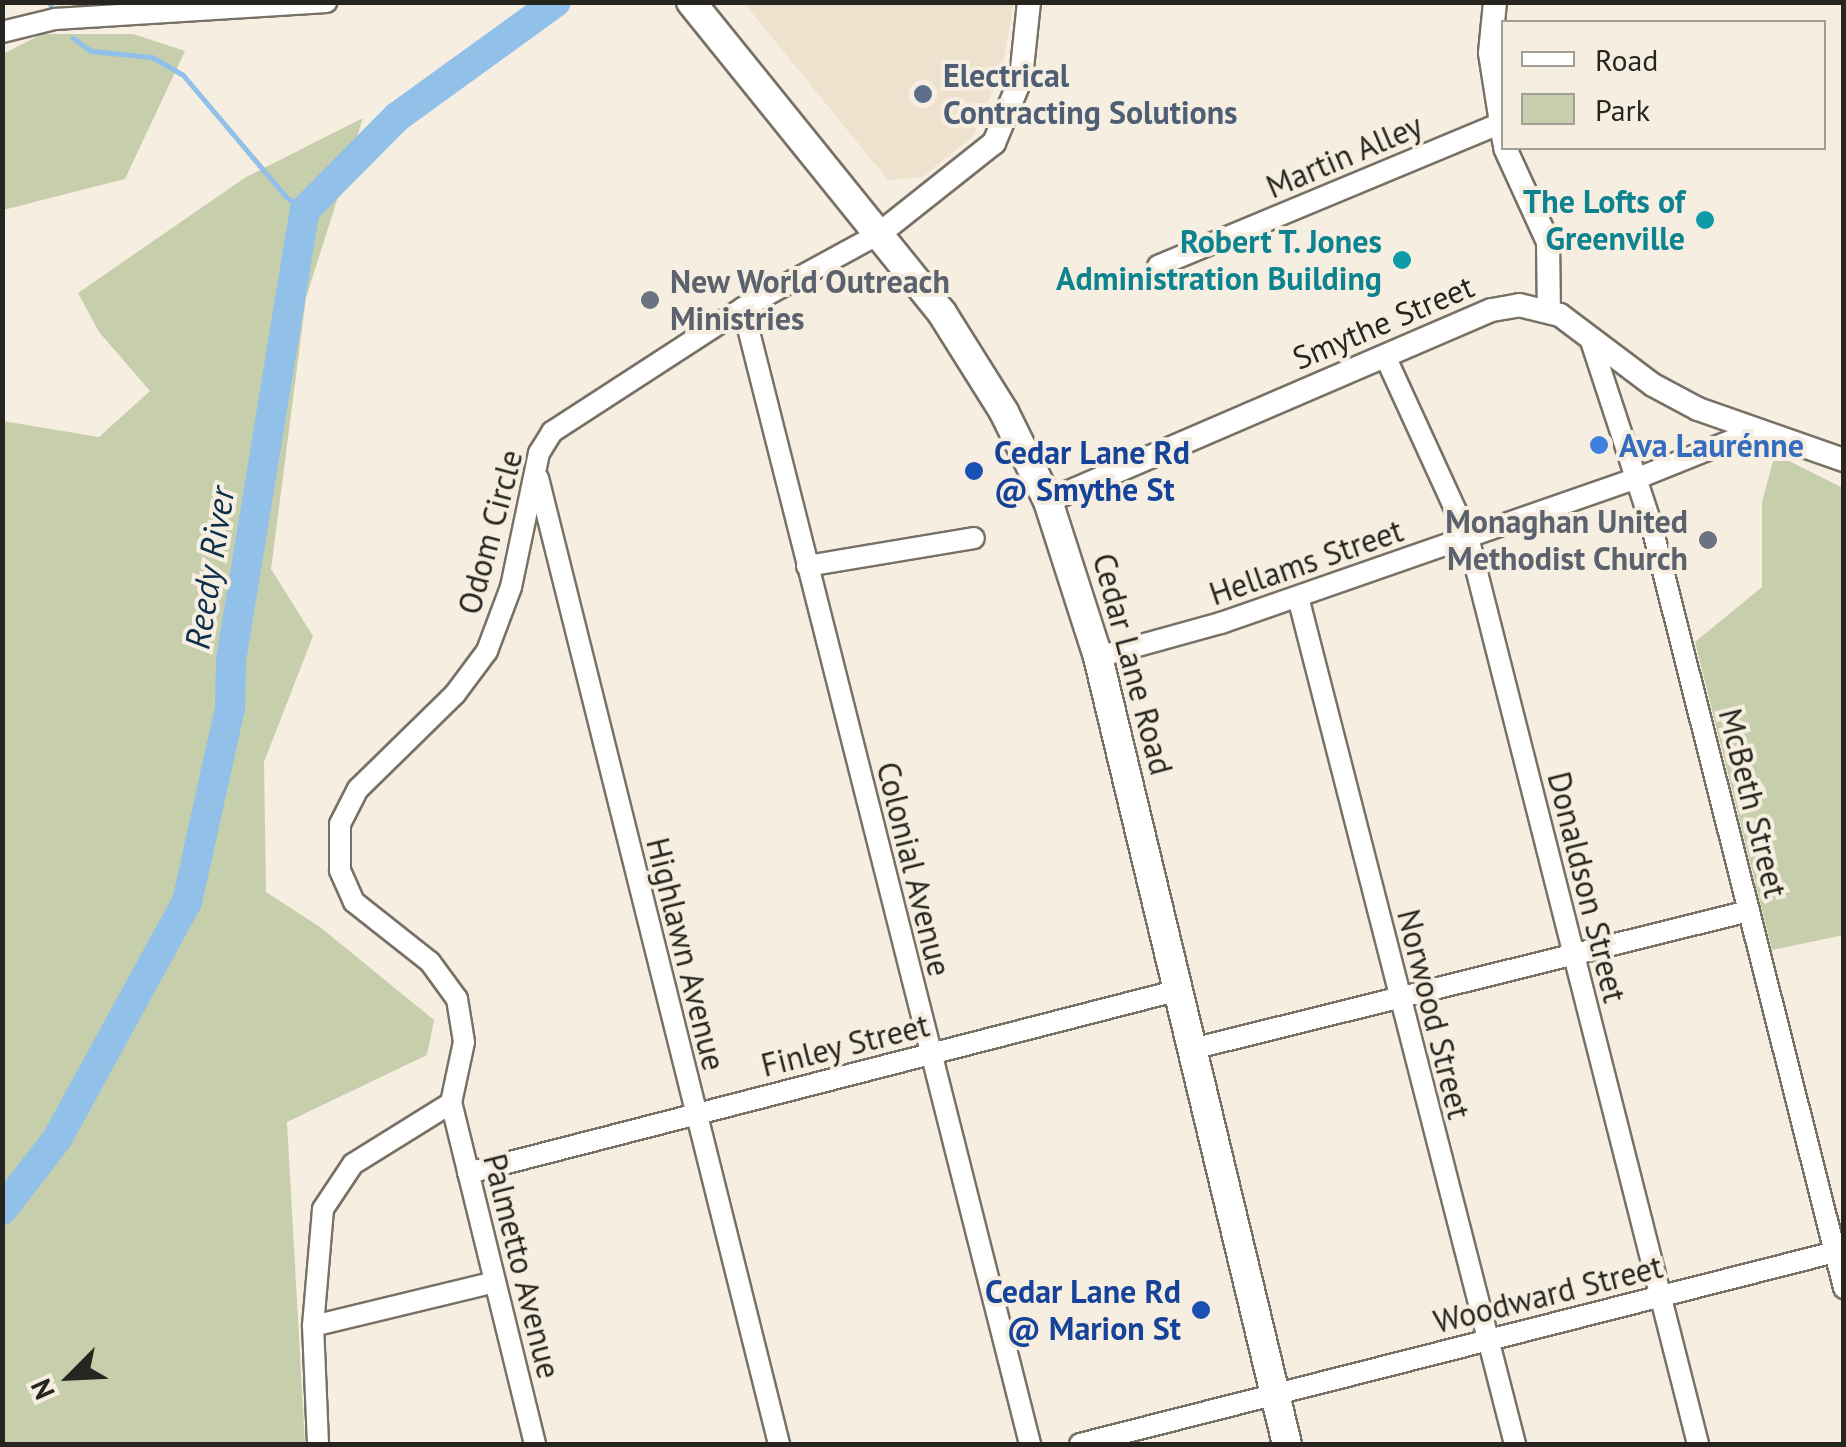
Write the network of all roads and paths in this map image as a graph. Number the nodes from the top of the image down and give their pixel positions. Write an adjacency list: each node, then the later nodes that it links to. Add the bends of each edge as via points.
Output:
1 (326, 2): 5 (street, via 55,19)
2 (691, 2): 9 (main road, Cedar Lane Road)
3 (1030, 2): 9 (street, via 1021,78 994,143)
4 (1494, 2): 6 (street, via 1490,53)
5 (2, 32)
6 (1501, 131)
7 (1501, 138): 10 (street, Martin Alley)
8 (1507, 150): 12 (street, via 1548,242)
9 (879, 234): 11 (street, Odom Circle); 19 (main road, Cedar Lane Road, via 970,356)
10 (1158, 266)
11 (742, 308): 17 (street, Odom Circle, via 552,432 539,453); 22 (street, Colonial Avenue)
12 (1549, 310): 13 (street); 14 (street, Smythe Street, via 1528,304 1492,310)
13 (1590, 338): 15 (street, via 1681,400); 18 (street, McBeth Street)
14 (1385, 356): 19 (street, Smythe Street); 21 (street, Donaldson Street)
15 (1754, 430): 16 (street); 18 (street, Hellams Street)
16 (1844, 460)
17 (537, 476): 31 (street, Odom Circle, via 504,610 486,651 454,694 358,789 338,835 340,870 354,902 430,962 457,999 464,1042); 32 (street, Highlawn Avenue)
18 (1638, 478): 21 (street, Hellams Street); 25 (street, McBeth Street)
19 (1048, 501): 24 (main road, Cedar Lane Road)
20 (974, 538): 22 (street)
21 (1468, 538): 23 (street, Hellams Street); 26 (street, Donaldson Street)
22 (807, 566): 30 (street, Colonial Avenue)
23 (1298, 597): 24 (street, Hellams Street); 28 (street, Norwood Street)
24 (1098, 657): 27 (main road, Cedar Lane Road)
25 (1749, 911): 26 (street); 34 (street, McBeth Street)
26 (1572, 954): 28 (street); 37 (street, Donaldson Street)
27 (1178, 990): 29 (main road, Cedar Lane Road); 30 (street, Finley Street)
28 (1398, 998): 29 (street); 39 (street, Norwood Street)
29 (1192, 1048): 40 (main road, Cedar Lane Road)
30 (930, 1054): 32 (street, Finley Street); 44 (street, Colonial Avenue)
31 (451, 1103): 33 (street, Palmetto Avenue); 38 (street, via 362,1156 333,1188 318,1232)
32 (696, 1114): 33 (street, Finley Street); 43 (street, Highlawn Avenue)
33 (468, 1173): 35 (street, Palmetto Avenue)
34 (1835, 1252): 36 (street, McBeth Street); 37 (street, Woodward Street)
35 (495, 1282): 38 (street); 42 (street, Palmetto Avenue)
36 (1844, 1288)
37 (1660, 1297): 39 (street, Woodward Street); 48 (street, Donaldson Street)
38 (313, 1326): 41 (street)
39 (1486, 1341): 40 (street, Woodward Street); 47 (street, Norwood Street)
40 (1275, 1394): 45 (street, Woodward Street); 46 (main road, Cedar Lane Road)
41 (318, 1444)
42 (535, 1444)
43 (779, 1444)
44 (1030, 1444)
45 (1080, 1444)
46 (1287, 1444)
47 (1515, 1444)
48 (1698, 1444)

